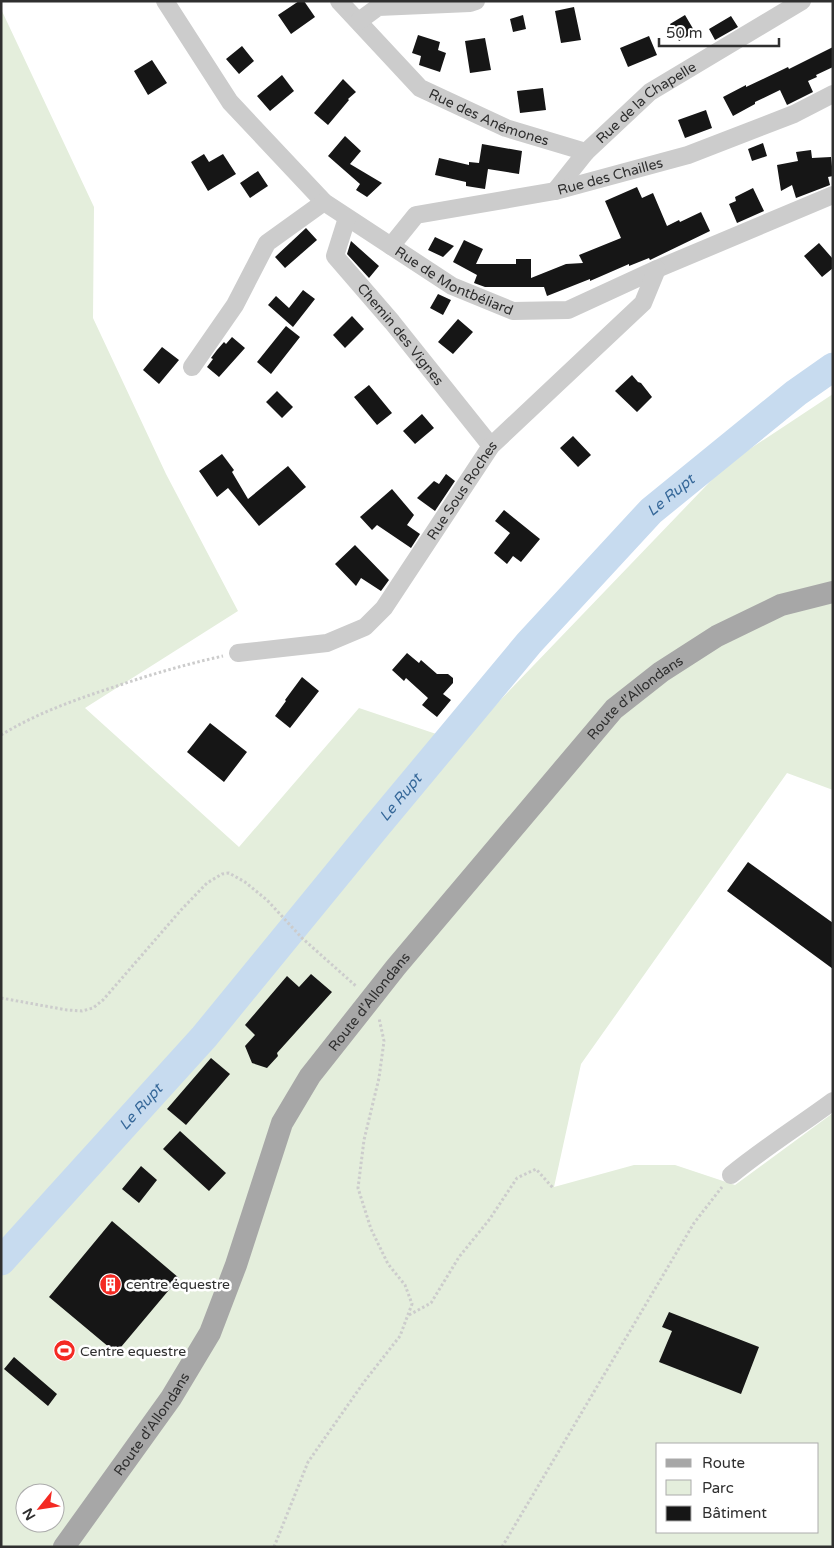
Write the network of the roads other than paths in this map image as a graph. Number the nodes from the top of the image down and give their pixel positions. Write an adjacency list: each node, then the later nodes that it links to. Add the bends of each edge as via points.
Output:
1 (165, 1): 10 (street, Rue de Montbéliard, via 230,102)
2 (339, 1): 5 (street, Rue des Anémones)
3 (476, 1): 5 (street, via 378,7)
4 (802, 1): 7 (street, Rue de la Chapelle, via 650,92)
5 (359, 21): 7 (street, Rue des Anémones, via 420,88 506,128)
6 (833, 94): 8 (street, Rue des Chailles, via 794,114 688,155)
7 (586, 152): 8 (street, Rue de la Chapelle)
8 (555, 191): 12 (street, Rue des Chailles, via 416,215)
9 (833, 195): 13 (street, Rue de Montbéliard)
10 (324, 202): 11 (street, Rue de Montbéliard); 14 (street, via 267,243 235,305)
11 (347, 218): 12 (street, Rue de Montbéliard); 15 (street, Chemin des Vignes, via 335,256)
12 (391, 246): 13 (street, Rue de Montbéliard, via 452,286 512,311 568,310)
13 (657, 269): 15 (street, Rue Sous Roches, via 644,303)
14 (192, 367)
15 (491, 446): 17 (street, Rue Sous Roches, via 384,608 365,627 327,643)
16 (833, 592): 20 (main road, Route d’Allondans, via 781,606 717,636 661,672 614,709 369,1001 310,1076 282,1123 210,1333 171,1398)
17 (238, 653)
18 (833, 1101): 19 (street)
19 (731, 1175)
20 (64, 1547)

